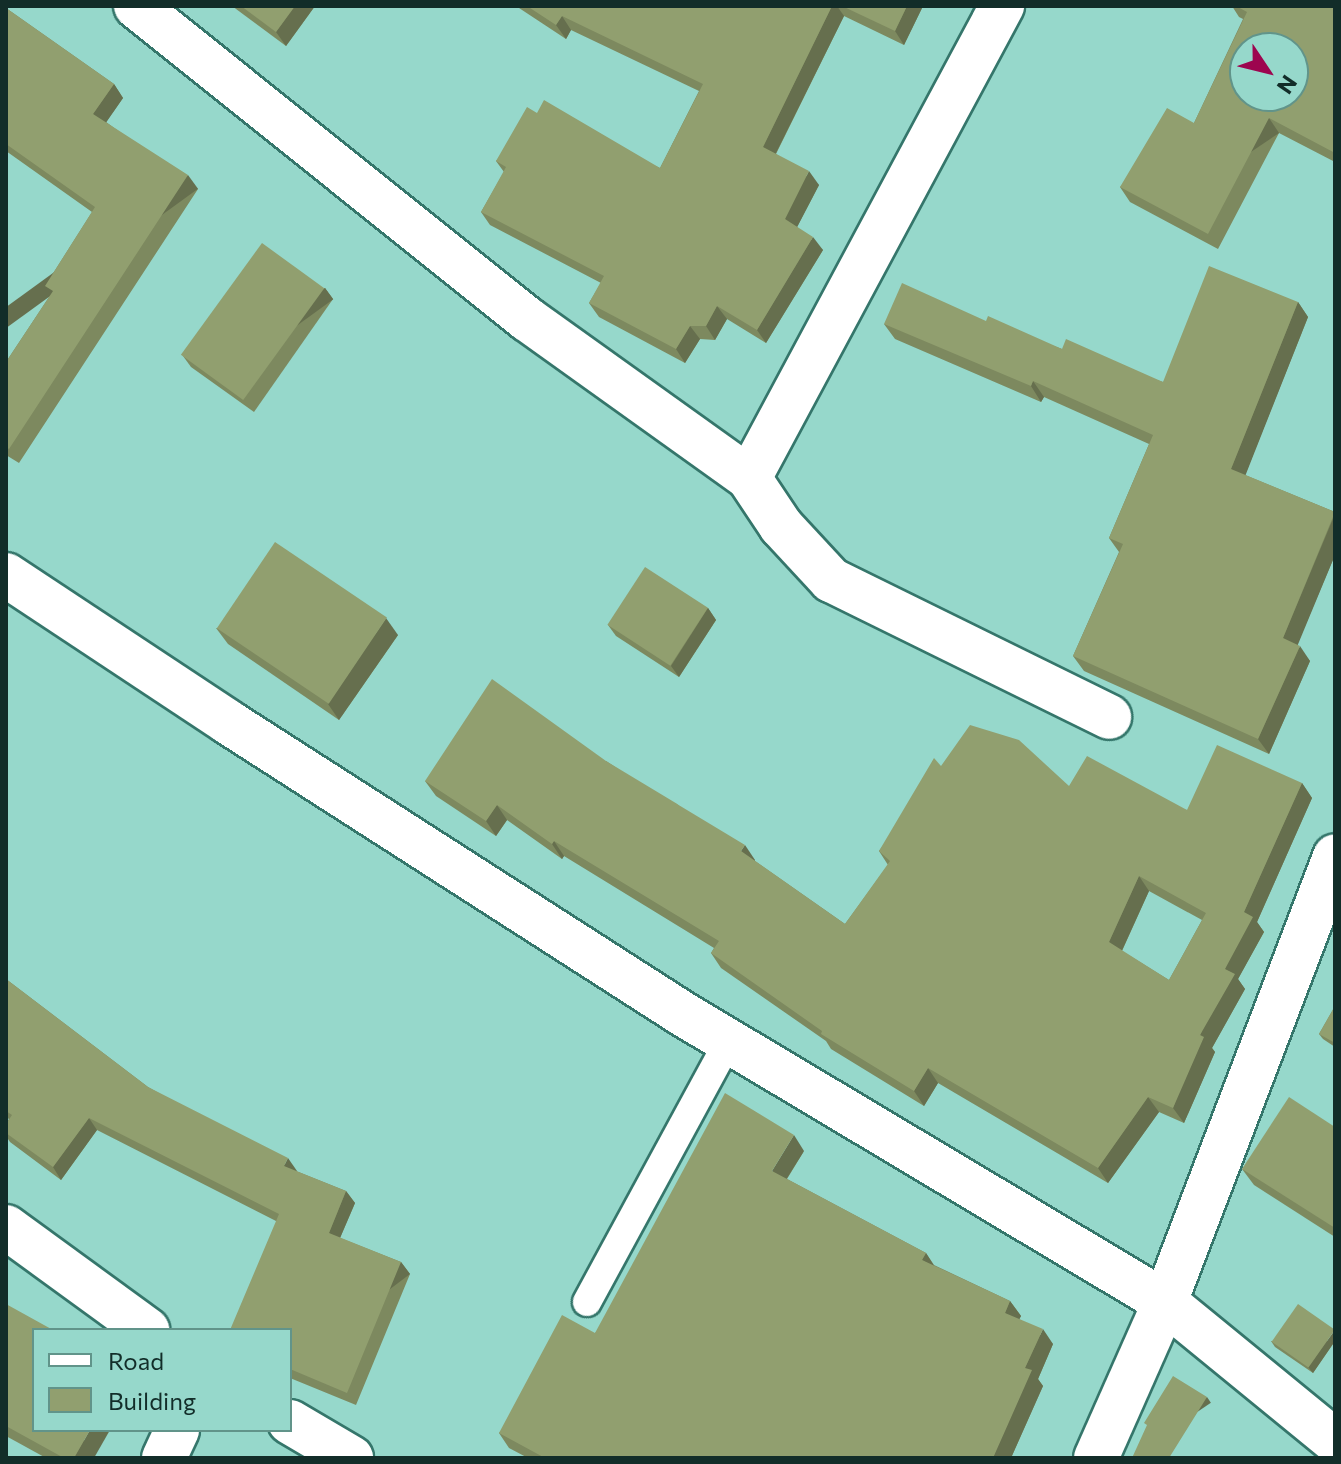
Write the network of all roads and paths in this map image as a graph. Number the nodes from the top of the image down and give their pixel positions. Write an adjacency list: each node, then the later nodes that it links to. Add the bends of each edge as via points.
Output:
1 (136, 6): 3 (street, via 527,319)
2 (1002, 6): 3 (street)
3 (749, 478): 5 (street, via 781,526 831,580)
4 (6, 575): 7 (street)
5 (1109, 717)
6 (1335, 856): 10 (street)
7 (729, 1041): 9 (lane); 10 (street)
8 (6, 1227): 11 (street)
9 (587, 1302)
10 (1165, 1302): 14 (street); 17 (street)
11 (144, 1328)
12 (292, 1423): 16 (street)
13 (176, 1432): 15 (street)
14 (1335, 1441)
15 (164, 1458)
16 (351, 1458)
17 (1096, 1458)

